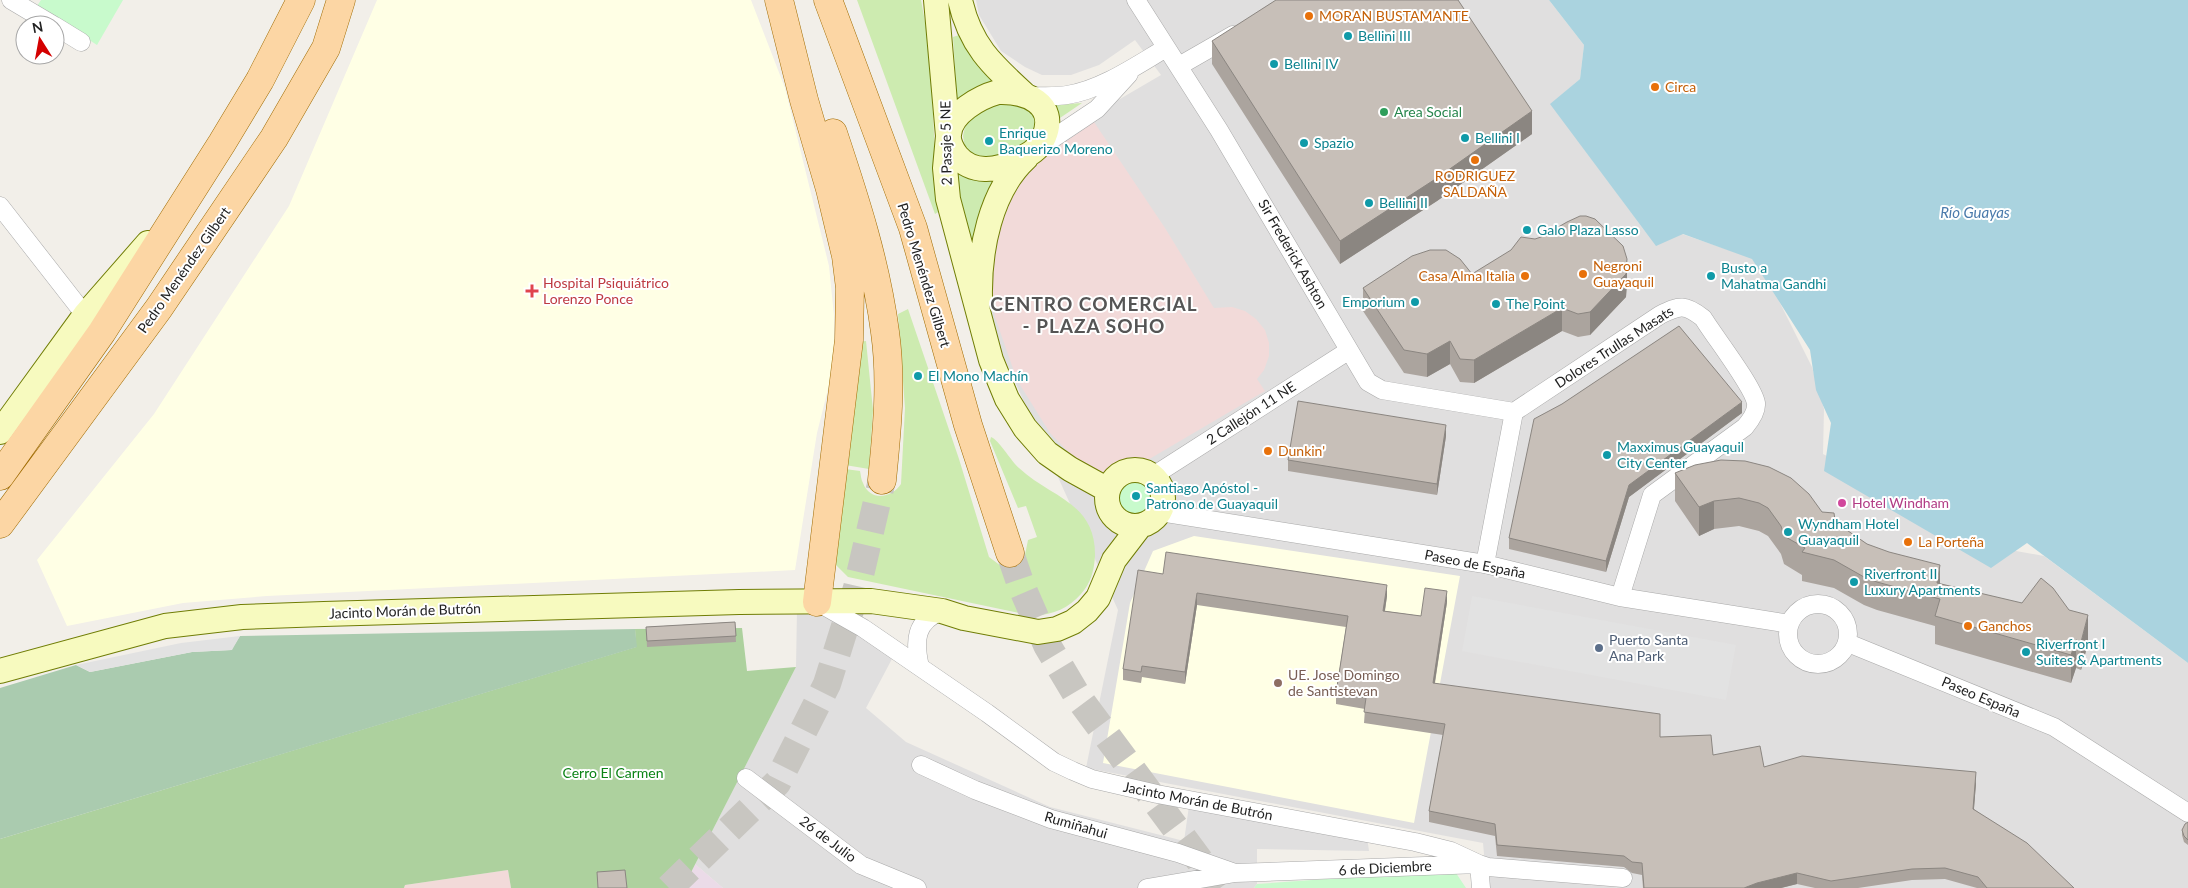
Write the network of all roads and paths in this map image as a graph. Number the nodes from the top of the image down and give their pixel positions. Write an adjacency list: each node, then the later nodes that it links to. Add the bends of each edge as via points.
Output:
1 (11, 0): 12 (street)
2 (301, 0): 24 (main road, via 260,80)
3 (341, 0): 16 (main road, Pedro Menéndez Gilbert)
4 (356, 0): 16 (main road)
5 (779, 0): 41 (main road, via 830,189 850,288 849,340)
6 (786, 0): 33 (main road, via 861,217 871,257 886,333 888,422)
7 (828, 0): 20 (main road, Pedro Menéndez Gilbert)
8 (842, 0): 20 (main road)
9 (936, 0): 22 (street, 2 Pasaje 5 NE)
10 (960, 0): 21 (street, via 968,28 986,57)
11 (1136, 0): 17 (street, Sir Frederick Ashton)
12 (36, 15)
13 (1244, 28): 19 (street)
14 (65, 33): 15 (street)
15 (81, 42)
16 (326, 48): 36 (main road, Pedro Menéndez Gilbert, via 274,138 159,308)
17 (1166, 48): 18 (street); 19 (street, Sir Frederick Ashton)
18 (1136, 66): 21 (street, via 1087,90 1068,95); 23 (street, via 1096,109)
19 (1179, 66): 28 (street, Sir Frederick Ashton, via 1281,232)
20 (855, 74): 38 (main road, Pedro Menéndez Gilbert, via 913,228 968,425)
21 (1026, 95): 22 (street, via 1010,92 986,96 958,115); 23 (street, via 1039,103 1046,121 1044,136)
22 (948, 136): 23 (street, via 954,152 974,168 1001,167); 27 (street, 2 Pasaje 5 NE, via 945,168 948,199)
23 (1033, 152): 27 (street, 2 Pasaje 5 NE, via 1007,182 991,219 980,282)
24 (184, 202): 26 (street); 31 (main road, via 102,332)
25 (0, 206): 26 (street)
26 (85, 315): 30 (street)
27 (985, 342): 34 (street, 2 Pasaje 5 NE, via 1007,399 1026,428 1047,453)
28 (1348, 351): 29 (street, Sir Frederick Ashton, via 1368,382 1382,390); 32 (street, 2 Callejón 11 NE)
29 (1514, 412): 39 (street); 40 (street, Dolores Trullas Masats, via 1660,314 1677,306 1692,309 1703,318 1751,390 1756,404 1746,427 1652,495)
30 (0, 432)
31 (0, 476)
32 (1153, 476): 34 (street, via 1136,469 1126,471 1112,482); 35 (street, via 1164,497)
33 (882, 480)
34 (1108, 490): 37 (street, via 1107,500 1114,517 1122,523)
35 (1160, 512): 37 (street, via 1155,519); 39 (street, Paseo de España)
36 (0, 524)
37 (1140, 526): 42 (street, Jacinto Morán de Butrón, via 1114,560 1098,598 1073,622 1057,629 1038,632)
38 (1010, 553)
39 (1485, 564): 40 (street, Paseo de España)
40 (1620, 597): 43 (street, Paseo de España)
41 (817, 602): 42 (street, Jacinto Morán de Butrón, via 871,601); 45 (street, Jacinto Morán de Butrón, via 863,628); 46 (street, Jacinto Morán de Butrón, via 242,617 165,626)
42 (942, 611): 45 (street, via 926,620 920,628 917,646)
43 (1790, 624): 44 (street, via 1803,608 1823,604 1841,614 1847,623); 44 (street, via 1789,643 1794,652 1809,663 1818,665 1836,659)
44 (1848, 643): 49 (street, Paseo España, via 2054,727)
45 (920, 667): 50 (street, Jacinto Morán de Butrón, via 1054,762 1092,778 1157,794 1415,842 1451,851)
46 (0, 671)
47 (921, 766): 51 (street, Rumiñahui, via 1051,819 1178,853)
48 (746, 778): 53 (street, 26 de Julio, via 861,865)
49 (2188, 813)
50 (1479, 864): 51 (street, 6 de Diciembre); 52 (street, 6 de Diciembre); 55 (street)
51 (1235, 873): 54 (street, 6 de Diciembre)
52 (1623, 878)
53 (917, 888)
54 (1147, 888)
55 (1482, 888)

